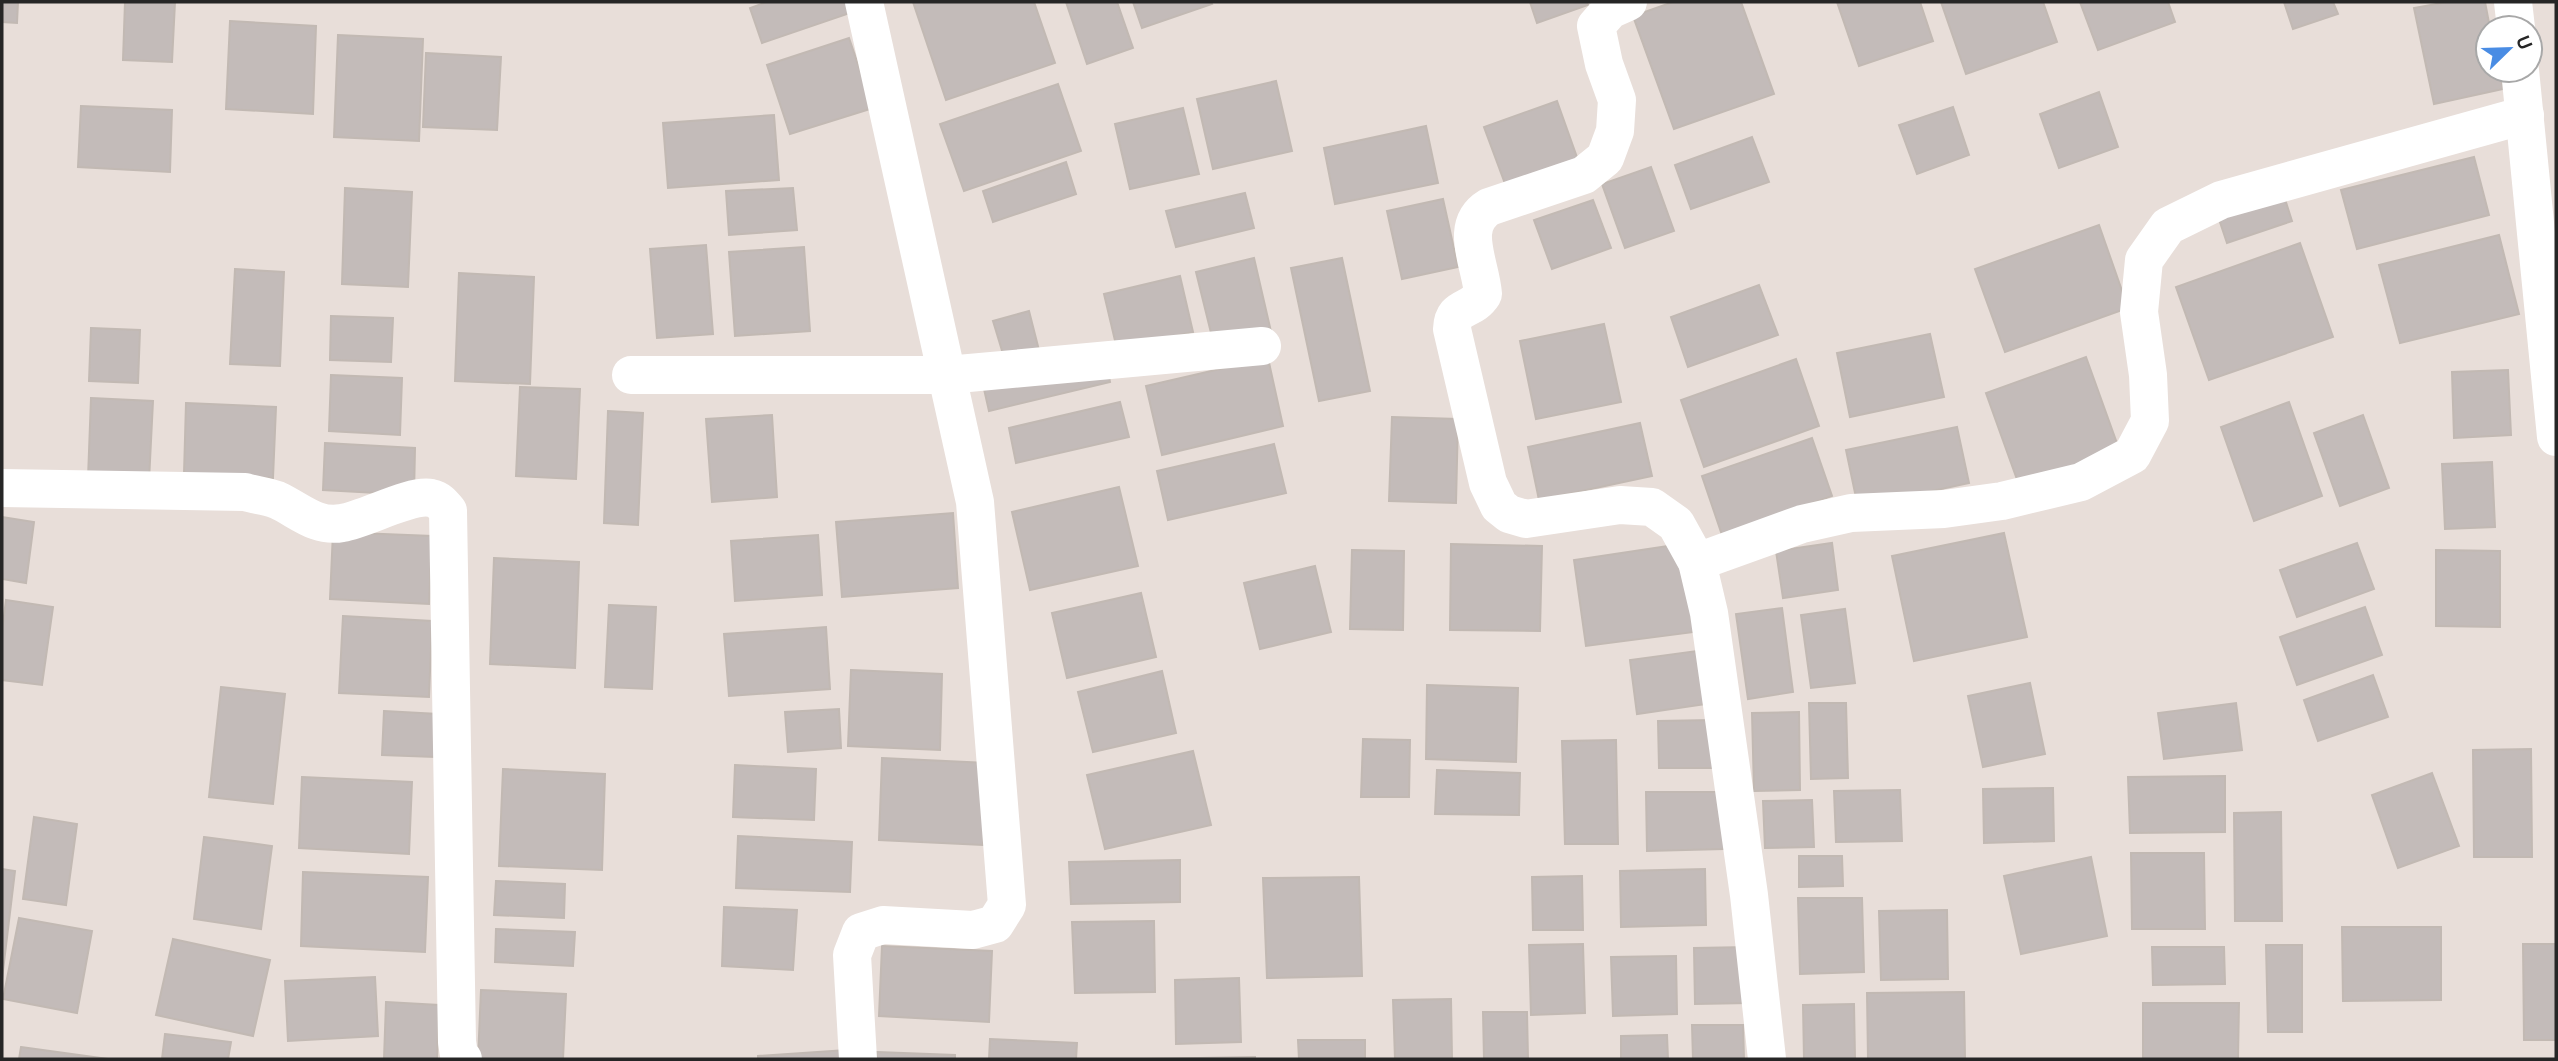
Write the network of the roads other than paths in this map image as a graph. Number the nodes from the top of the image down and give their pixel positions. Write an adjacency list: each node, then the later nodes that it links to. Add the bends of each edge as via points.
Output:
1 (864, 2): 7 (street)
2 (1628, 2): 11 (street, via 1609,10 1596,26 1617,100 1615,131 1605,158 1584,175 1479,213 1473,224 1474,246 1483,294 1452,318 1452,328 1488,483 1499,506 1525,519 1620,505 1652,507 1676,524)
3 (2522, 84): 4 (street)
4 (2525, 115): 5 (street); 11 (street, via 2221,200 2168,226 2144,260 2139,312 2150,421 2132,455 2081,482 1944,509 1851,513 1802,524)
5 (2543, 155): 9 (street)
6 (1262, 346): 7 (street)
7 (947, 375): 8 (street); 13 (street, via 975,502 1007,905 995,923 973,930 883,925 861,932 852,955)
8 (631, 376)
9 (2556, 438)
10 (2, 488): 12 (street, via 245,492 273,499 326,524 414,500 429,497 440,501 448,511 457,1042)
11 (1697, 562): 14 (street, via 1717,667)
12 (463, 1059)
13 (858, 1059)
14 (1767, 1059)

